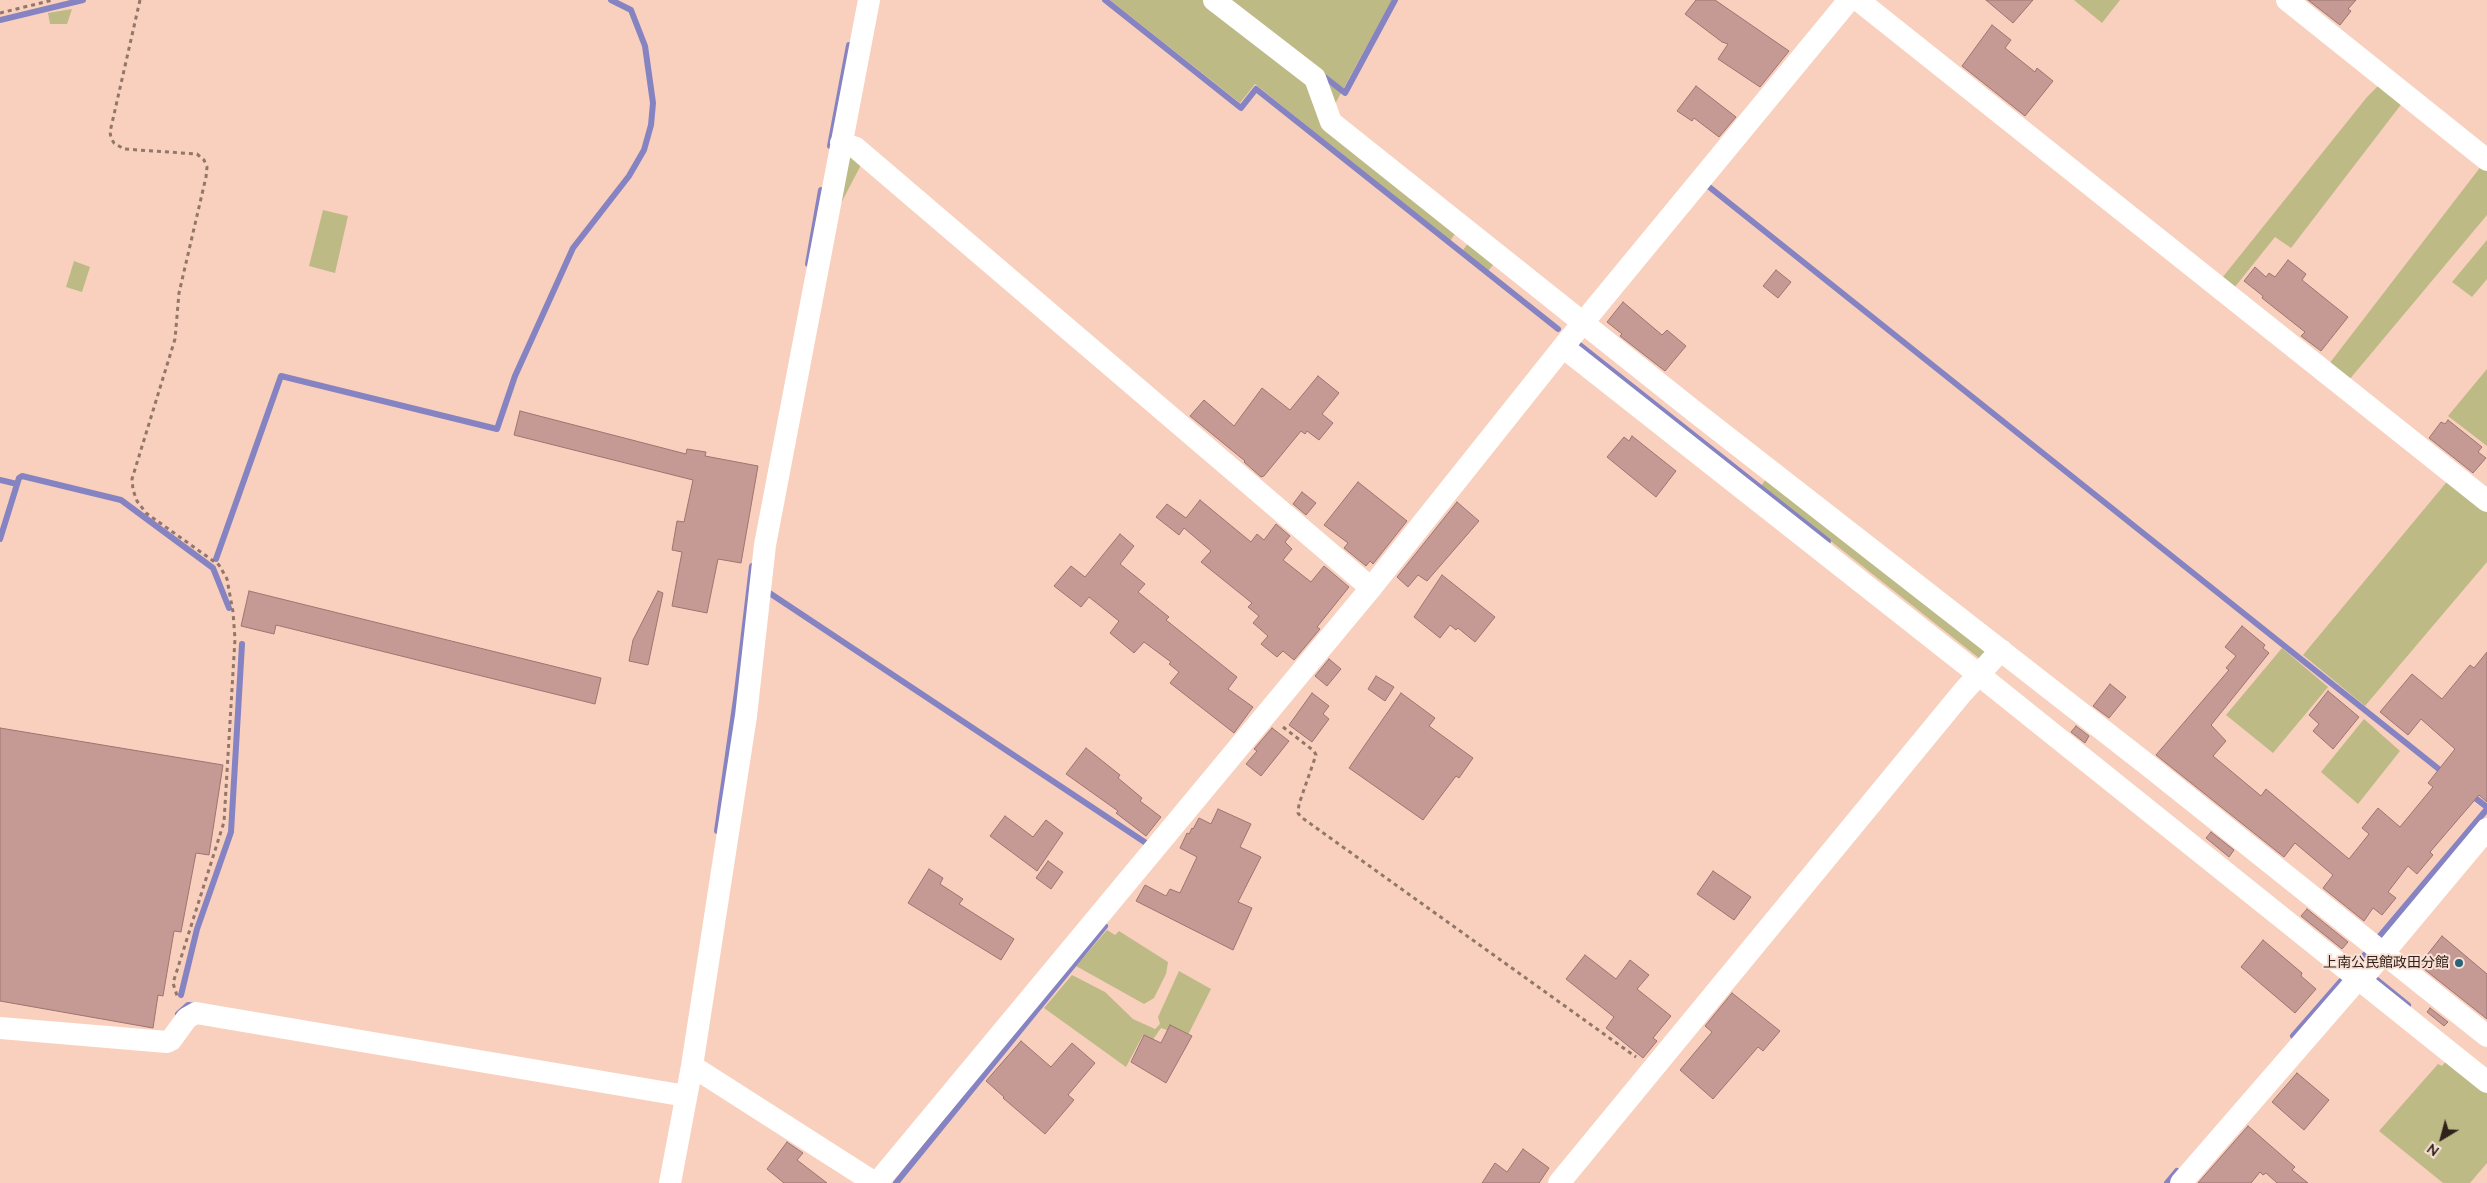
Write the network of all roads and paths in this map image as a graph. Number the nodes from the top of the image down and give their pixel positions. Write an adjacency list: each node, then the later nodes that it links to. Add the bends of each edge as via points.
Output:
1 (54, 0): 7 (path)
2 (140, 0): 19 (path, via 110,138 124,149 197,154 207,167 179,293 175,339 132,479 133,490 146,513 219,565 228,579 235,639 224,822 173,983 175,994)
3 (869, 0): 8 (street)
4 (1214, 0): 10 (street, via 1315,78 1331,122)
5 (2287, 0): 9 (street)
6 (1856, 1): 10 (street); 12 (street)
7 (0, 13)
8 (846, 144): 13 (street); 23 (street, via 765,545 746,716)
9 (2487, 160)
10 (1588, 327): 11 (street); 14 (street)
11 (1569, 352): 13 (street); 14 (street)
12 (2487, 501)
13 (1371, 588): 27 (street)
14 (1987, 664): 17 (street); 18 (street); 28 (street)
15 (1276, 722): 22 (path, via 1316,755 1299,804 1301,818)
16 (2487, 829): 17 (street)
17 (2383, 953): 18 (street); 21 (street)
18 (2365, 975): 24 (street); 29 (street, via 2351,987)
19 (184, 1003)
20 (0, 1028): 25 (street, via 157,1043 171,1040 187,1018 196,1013)
21 (2487, 1036)
22 (1644, 1063)
23 (692, 1066): 25 (street); 27 (street)
24 (2487, 1082)
25 (680, 1095): 26 (street)
26 (670, 1183)
27 (876, 1183)
28 (1559, 1183)
29 (2181, 1183)

